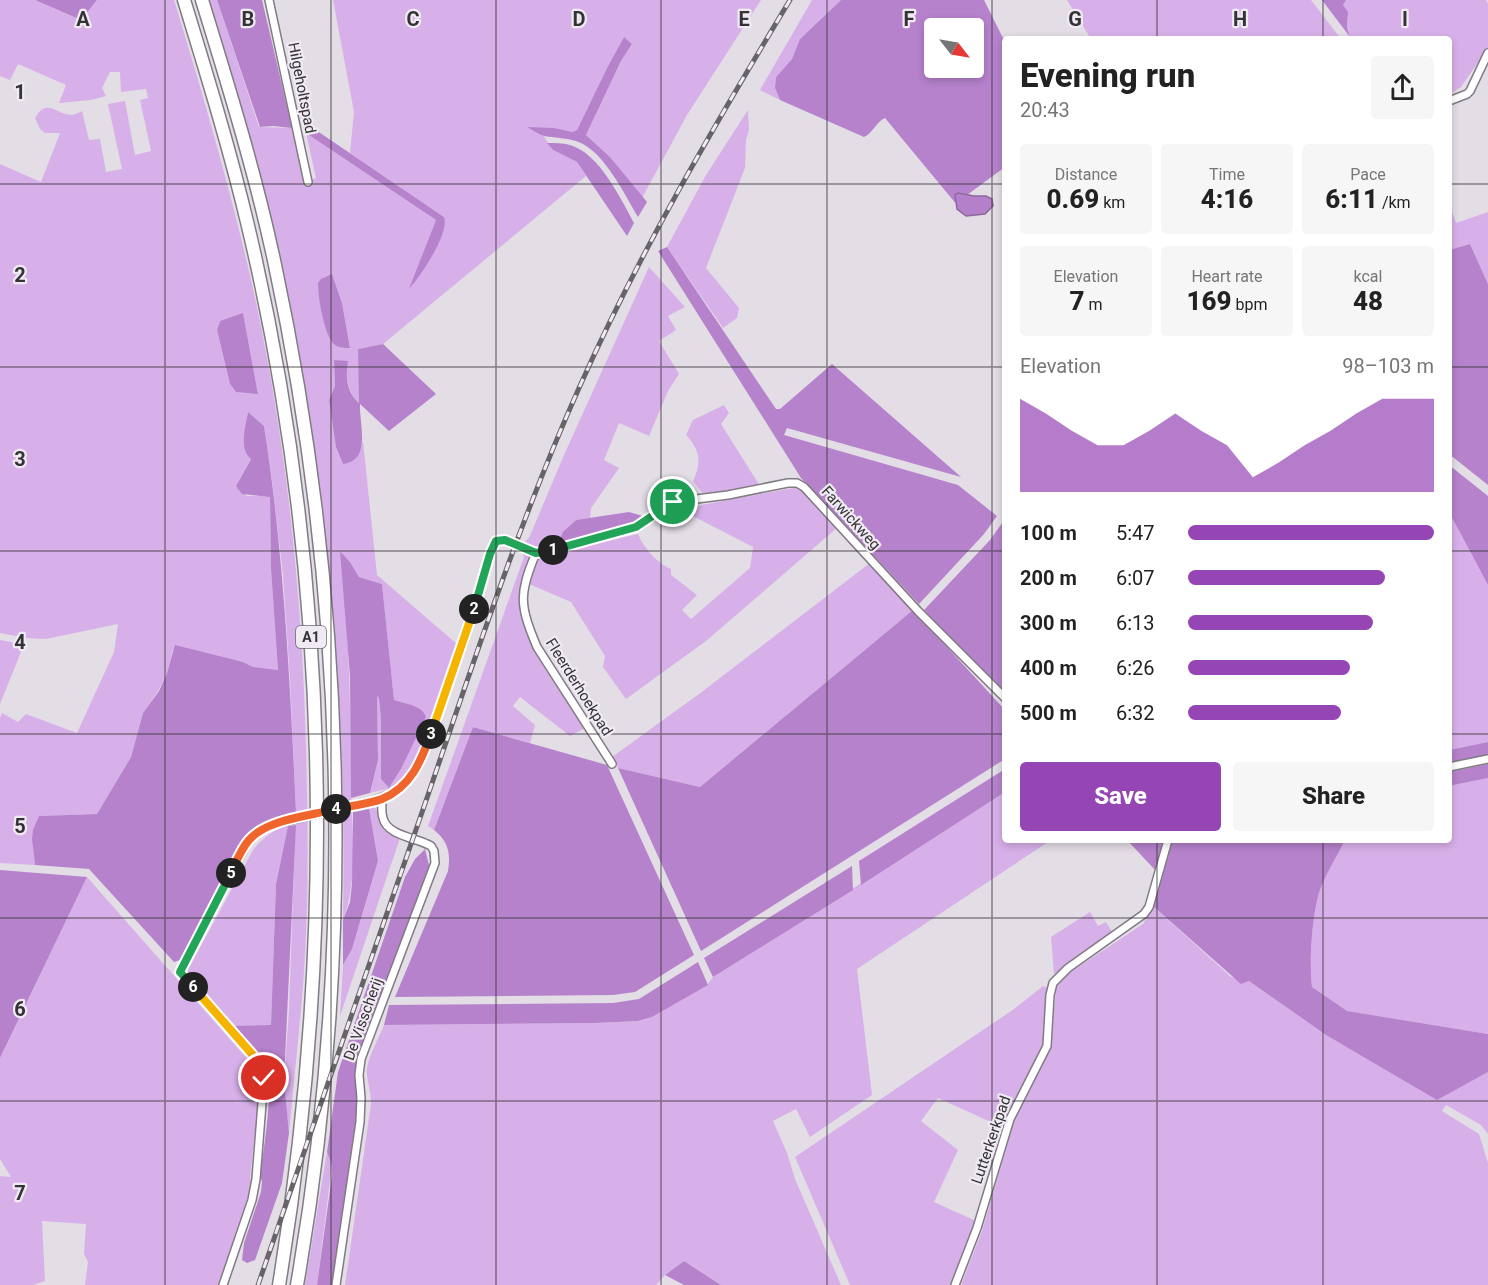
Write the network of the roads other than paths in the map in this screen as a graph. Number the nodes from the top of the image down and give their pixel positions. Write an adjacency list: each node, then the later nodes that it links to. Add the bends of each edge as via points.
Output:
1 (184, 0): 15 (highway, A1, via 220,114 249,228 297,500 309,610 318,789 315,912 305,1086)
2 (202, 0): 16 (highway, A1, via 256,184 275,264 309,459 326,605 336,802 333,924 321,1116)
3 (269, 0): 6 (street, Hilgeholtspad)
4 (1488, 52): 5 (street, via 1470,91)
5 (1452, 100)
6 (308, 182)
7 (536, 553): 8 (street, Farwickweg, via 636,527 673,502 797,483 808,490); 10 (street, Fleerderhoekpad, via 522,598 528,626 537,647); 12 (street, via 505,540 494,544 422,758 409,780)
8 (1002, 695)
9 (1488, 759): 11 (street)
10 (612, 764)
11 (1452, 766)
12 (382, 799): 14 (street, bridge, via 271,825 249,839 180,972 263,1069 256,1179); 17 (street, De Visscherij, via 386,825 432,846 435,863 361,1059 360,1122)
13 (1167, 843): 18 (street, Lutterkerkpad, via 1144,914 1053,983 1047,1046 1010,1119)
14 (224, 1285)
15 (279, 1285)
16 (297, 1285)
17 (336, 1285)
18 (955, 1285)

